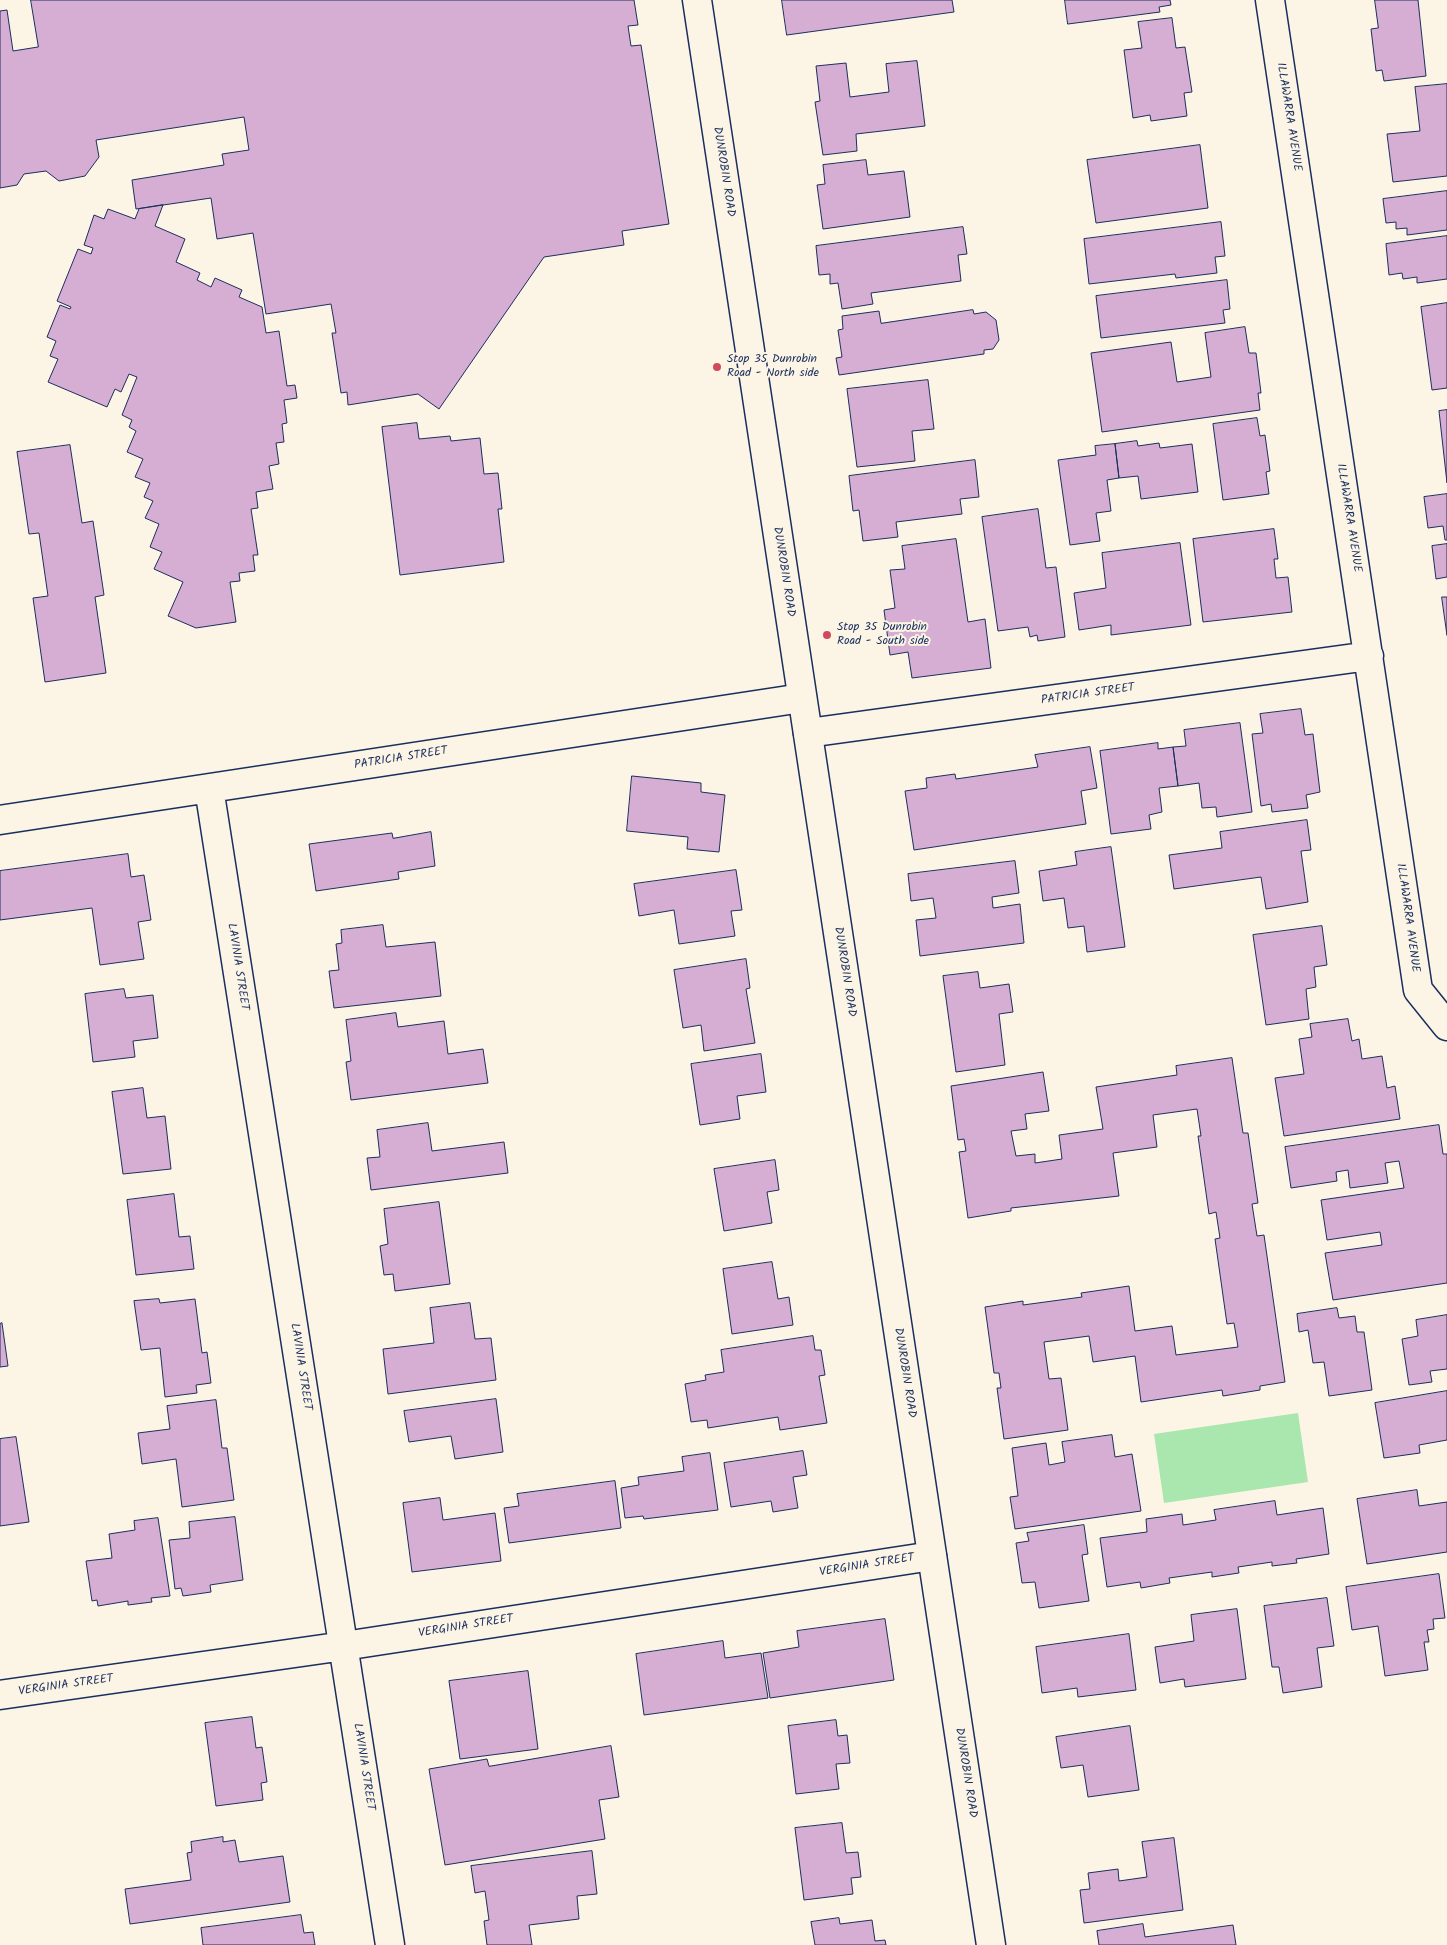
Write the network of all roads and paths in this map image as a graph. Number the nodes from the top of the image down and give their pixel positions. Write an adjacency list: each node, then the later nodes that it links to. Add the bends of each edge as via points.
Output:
1 (697, 0): 4 (street, DUNROBIN ROAD)
2 (1270, 0): 3 (street, ILLAWARRA AVENUE)
3 (1369, 656): 5 (street, PATRICIA STREET); 8 (street, ILLAWARRA AVENUE, via 1418,990)
4 (802, 698): 5 (street, DUNROBIN ROAD); 6 (street, PATRICIA STREET)
5 (808, 733): 9 (street, DUNROBIN ROAD)
6 (209, 788): 7 (street, PATRICIA STREET); 10 (street, LAVINIA STREET)
7 (0, 820)
8 (1447, 1026)
9 (932, 1556): 10 (street, VERGINIA STREET); 13 (street, DUNROBIN ROAD)
10 (344, 1646): 11 (street, VERGINIA STREET); 12 (street, LAVINIA STREET)
11 (0, 1695)
12 (390, 1945)
13 (991, 1945)

